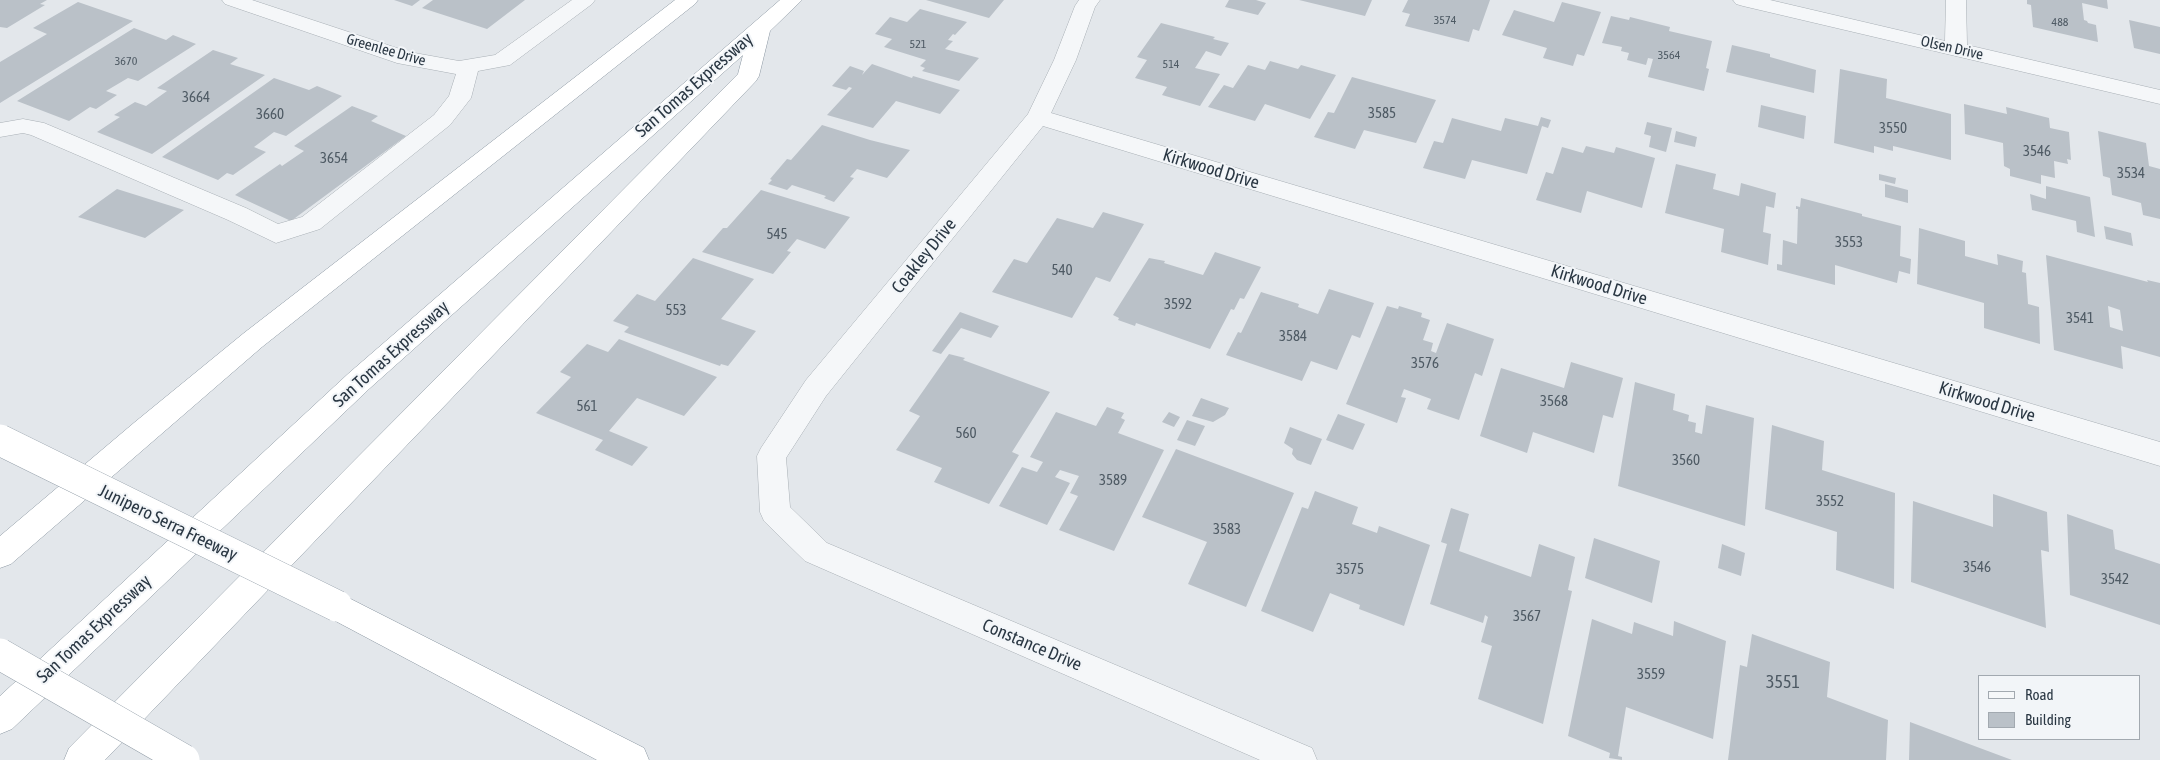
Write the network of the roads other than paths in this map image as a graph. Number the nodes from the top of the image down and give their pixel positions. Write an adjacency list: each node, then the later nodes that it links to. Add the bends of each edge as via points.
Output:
1 (232, 0): 10 (street, Greenlee Drive, via 405,58 460,68)
2 (585, 0): 10 (street, Greenlee Drive, via 502,60)
3 (688, 0): 17 (highway, via 253,340)
4 (792, 0): 8 (highway, San Tomas Expressway)
5 (1090, 0): 12 (street, Coakley Drive)
6 (1743, 0): 9 (street, Olsen Drive)
7 (1956, 0): 9 (street)
8 (760, 28): 19 (highway, San Tomas Expressway, via 359,381); 20 (highway, via 748,76)
9 (1956, 50): 11 (street, Olsen Drive)
10 (468, 66): 13 (street, via 460,98 442,120 311,223 276,234 237,214 36,128 23,126)
11 (2160, 97)
12 (1038, 117): 15 (street, Kirkwood Drive); 16 (street, Coakley Drive, via 822,381 771,456)
13 (0, 130)
14 (0, 440): 22 (highway, Junipero Serra Freeway, bridge, via 337,606)
15 (2160, 454)
16 (775, 512): 23 (street, Constance Drive, via 816,552)
17 (0, 555)
18 (0, 654): 21 (highway, bridge)
19 (0, 718)
20 (81, 760)
21 (184, 760)
22 (632, 760)
23 (1300, 760)

